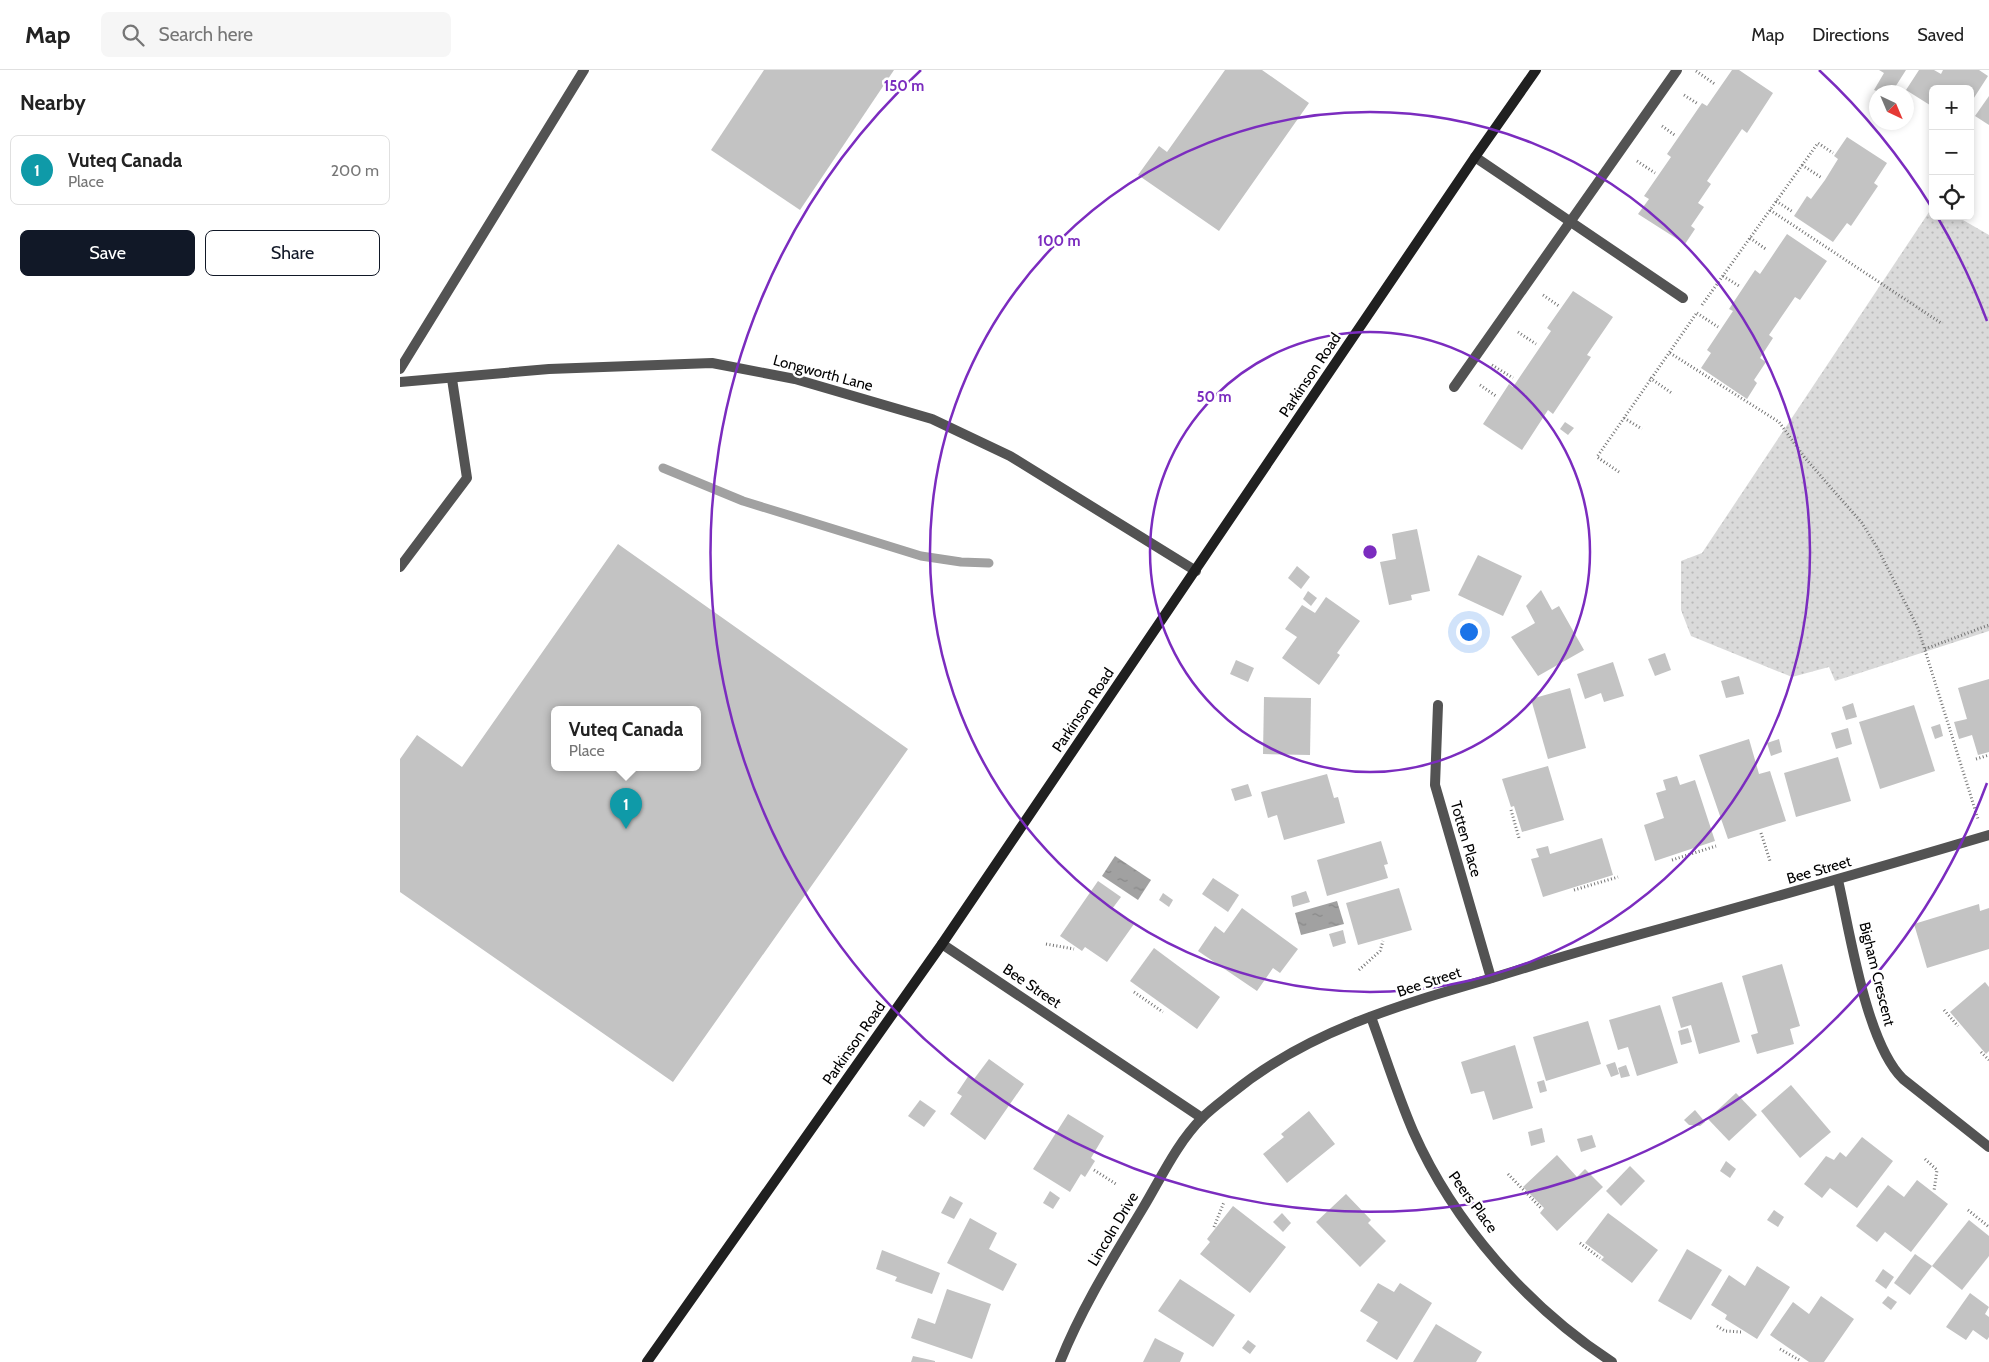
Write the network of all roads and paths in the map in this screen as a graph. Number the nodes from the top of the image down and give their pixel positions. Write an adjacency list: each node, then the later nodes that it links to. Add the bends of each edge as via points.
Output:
1 (584, 70): 24 (street)
2 (1536, 70): 8 (main road, Parkinson Road)
3 (1677, 70): 14 (street)
4 (1694, 70): 5 (path)
5 (1716, 85)
6 (1818, 143): 7 (path)
7 (1833, 153)
8 (1475, 157): 14 (street); 33 (main road, Parkinson Road)
9 (1802, 164): 10 (path)
10 (1822, 178)
11 (1776, 201): 13 (path)
12 (1770, 210): 21 (path)
13 (1793, 212)
14 (1571, 221): 19 (street); 28 (street)
15 (1750, 238): 16 (path)
16 (1767, 250)
17 (1723, 276): 18 (path)
18 (1738, 286)
19 (1683, 298)
20 (1696, 313): 22 (path)
21 (1941, 322)
22 (1718, 328)
23 (1670, 352): 35 (path, via 1779,422 1870,536 1918,628)
24 (400, 369)
25 (1650, 378): 29 (path)
26 (452, 379): 27 (street, Longworth Lane); 32 (street, via 467,478); 33 (street, Longworth Lane, via 549,369 712,363 796,379 932,419 1010,456)
27 (400, 382)
28 (1454, 387)
29 (1673, 394)
30 (1624, 418): 31 (path)
31 (1642, 430)
32 (400, 567)
33 (1196, 571): 50 (main road, Parkinson Road)
34 (1989, 625): 35 (path)
35 (1925, 649): 41 (path)
36 (1438, 705): 54 (street, Totten Place, via 1435,784)
37 (1989, 755): 38 (path)
38 (1976, 759)
39 (1511, 810): 42 (path)
40 (1761, 833): 45 (path)
41 (1986, 836): 47 (street, Bee Street)
42 (1520, 838)
43 (1716, 846): 44 (path)
44 (1672, 860)
45 (1770, 861)
46 (1618, 877): 48 (path)
47 (1838, 880): 54 (street, Bee Street, via 1595,946); 63 (street, Bigham Crescent, via 1869,1013 1880,1044 1903,1079)
48 (1574, 890)
49 (1384, 941): 53 (path, via 1380,951)
50 (942, 944): 62 (street, Bee Street); 80 (main road, Parkinson Road)
51 (1046, 944): 52 (path)
52 (1074, 949)
53 (1359, 970)
54 (1491, 978): 58 (street, Bee Street)
55 (1134, 992): 57 (path)
56 (1944, 1010): 59 (path)
57 (1163, 1012)
58 (1371, 1017): 62 (street, Bee Street, via 1311,1040 1286,1054 1242,1084); 82 (street, Peers Place, via 1413,1131 1464,1220 1543,1308)
59 (1958, 1026)
60 (1981, 1052): 61 (path)
61 (1989, 1060)
62 (1202, 1118): 81 (street, Lincoln Drive, via 1169,1163 1102,1276 1079,1317)
63 (1989, 1147)
64 (1925, 1159): 68 (path, via 1937,1170)
65 (1094, 1170): 67 (path)
66 (1508, 1174): 70 (path)
67 (1116, 1184)
68 (1934, 1191)
69 (1224, 1202): 72 (path)
70 (1540, 1208)
71 (1968, 1210): 73 (path)
72 (1214, 1227)
73 (1989, 1227)
74 (1580, 1243): 75 (path)
75 (1600, 1258)
76 (1717, 1326): 77 (path, via 1725,1331)
77 (1741, 1332)
78 (1780, 1349): 79 (path)
79 (1802, 1361)
80 (647, 1362)
81 (1060, 1362)
82 (1612, 1362)

